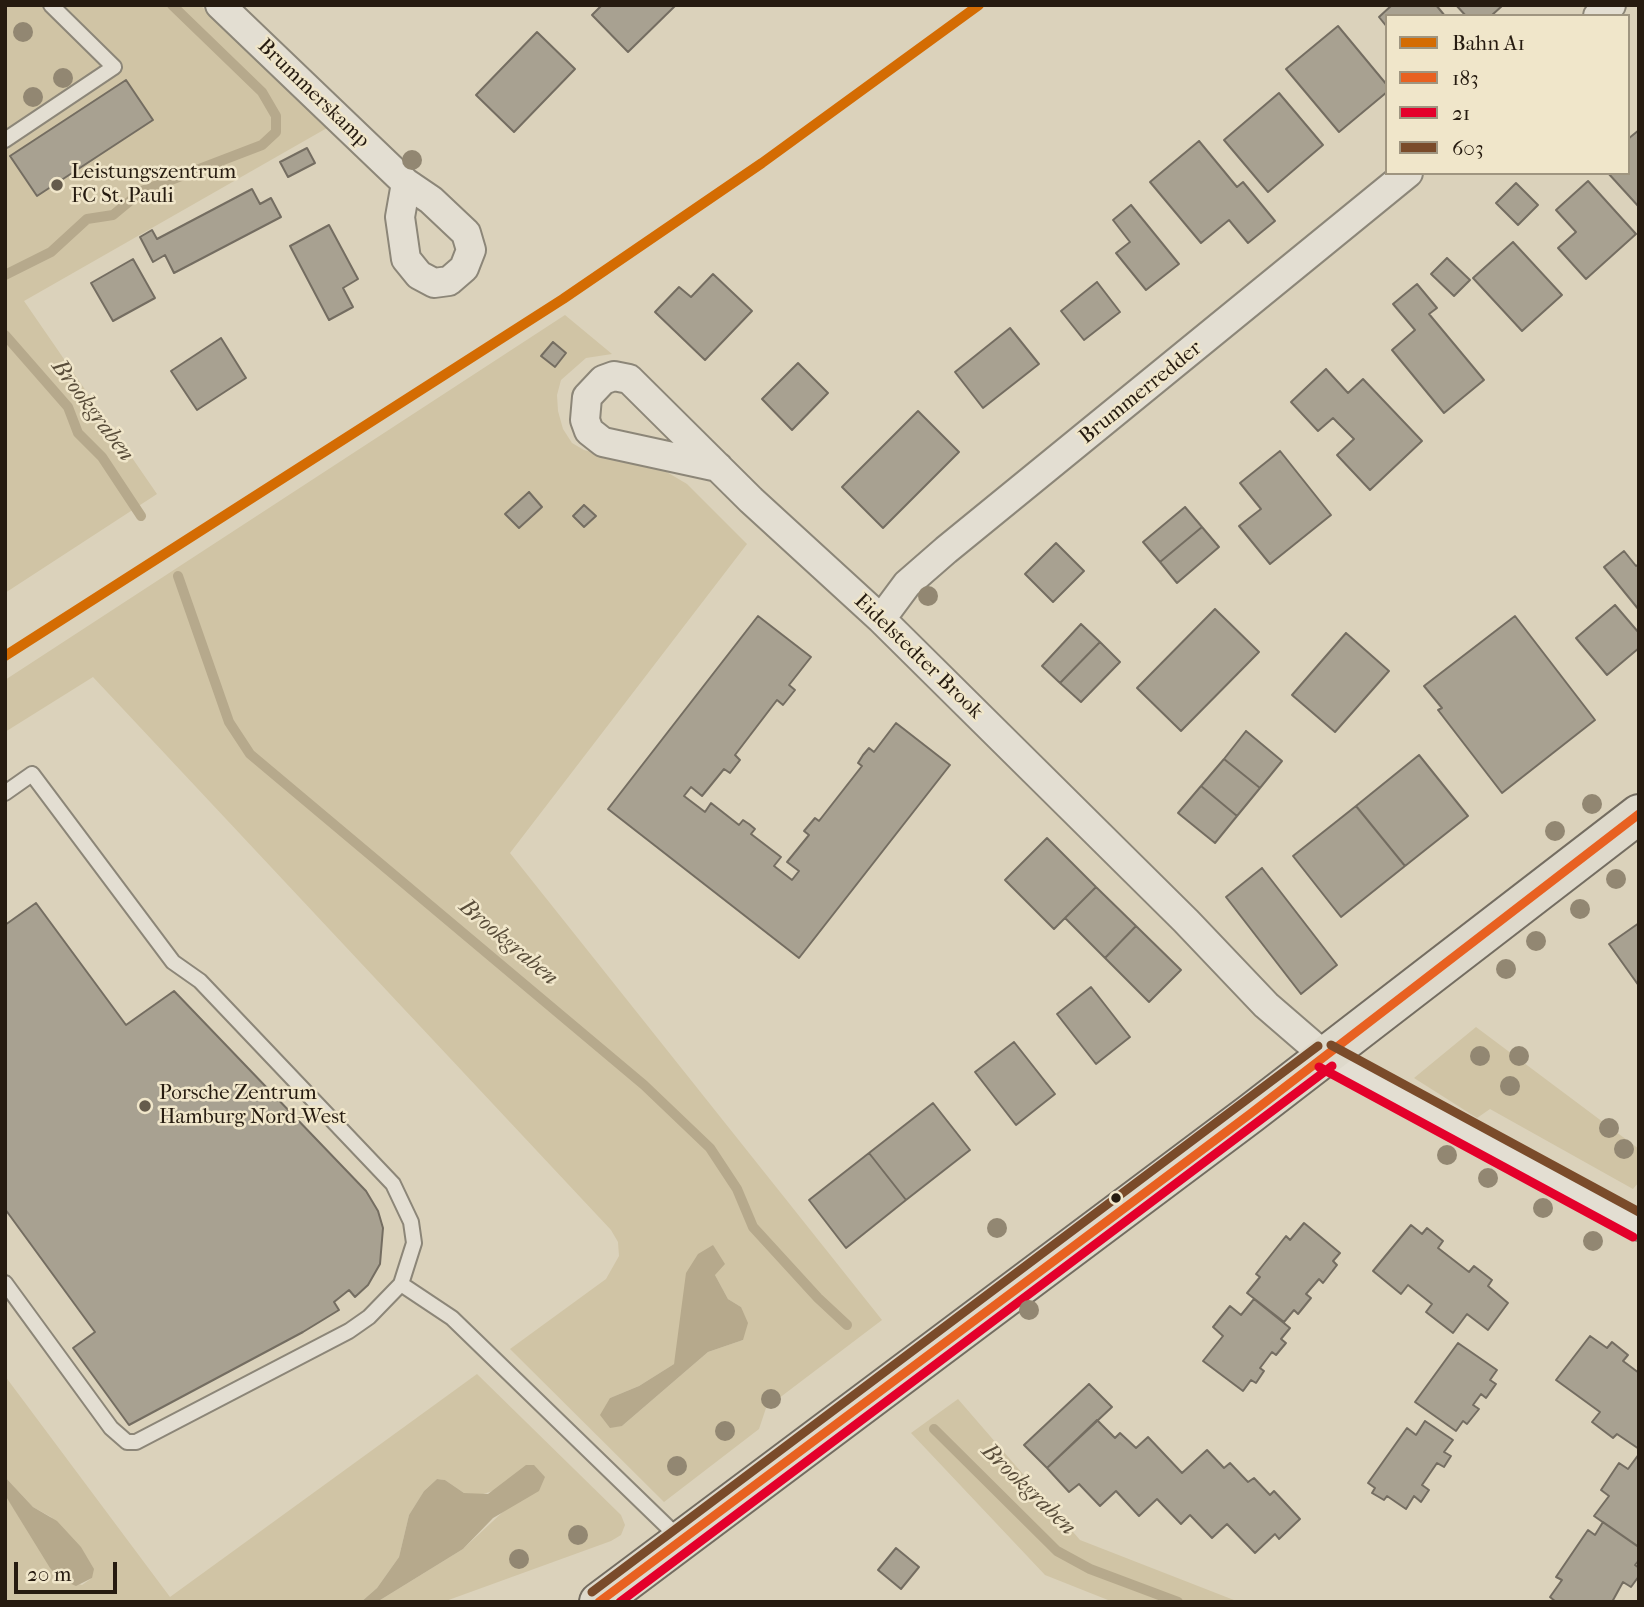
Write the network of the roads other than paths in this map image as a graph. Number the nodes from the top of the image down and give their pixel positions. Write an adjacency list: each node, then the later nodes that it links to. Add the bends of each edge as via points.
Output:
1 (51, 5): 3 (lane, via 114,67)
2 (220, 5): 5 (street, Brummerskamp)
3 (5, 141)
4 (1406, 175): 7 (street, Brummerredder, via 946,550 907,584)
5 (406, 183)
6 (718, 467): 7 (street, Eidelstedter Brook)
7 (881, 618): 10 (street, Eidelstedter Brook, via 1266,1005)
8 (5, 793): 13 (lane, via 32,774 173,962 200,981 393,1184 411,1222 414,1244)
9 (1639, 814): 10 (main road)
10 (1325, 1056): 11 (street, Eidelstedter Brook); 14 (main road)
11 (1639, 1226)
12 (5, 1283): 13 (lane, via 111,1428 127,1442 136,1443 349,1331)
13 (401, 1283): 14 (lane, via 452,1318)
14 (682, 1542): 15 (main road)
15 (599, 1602)

